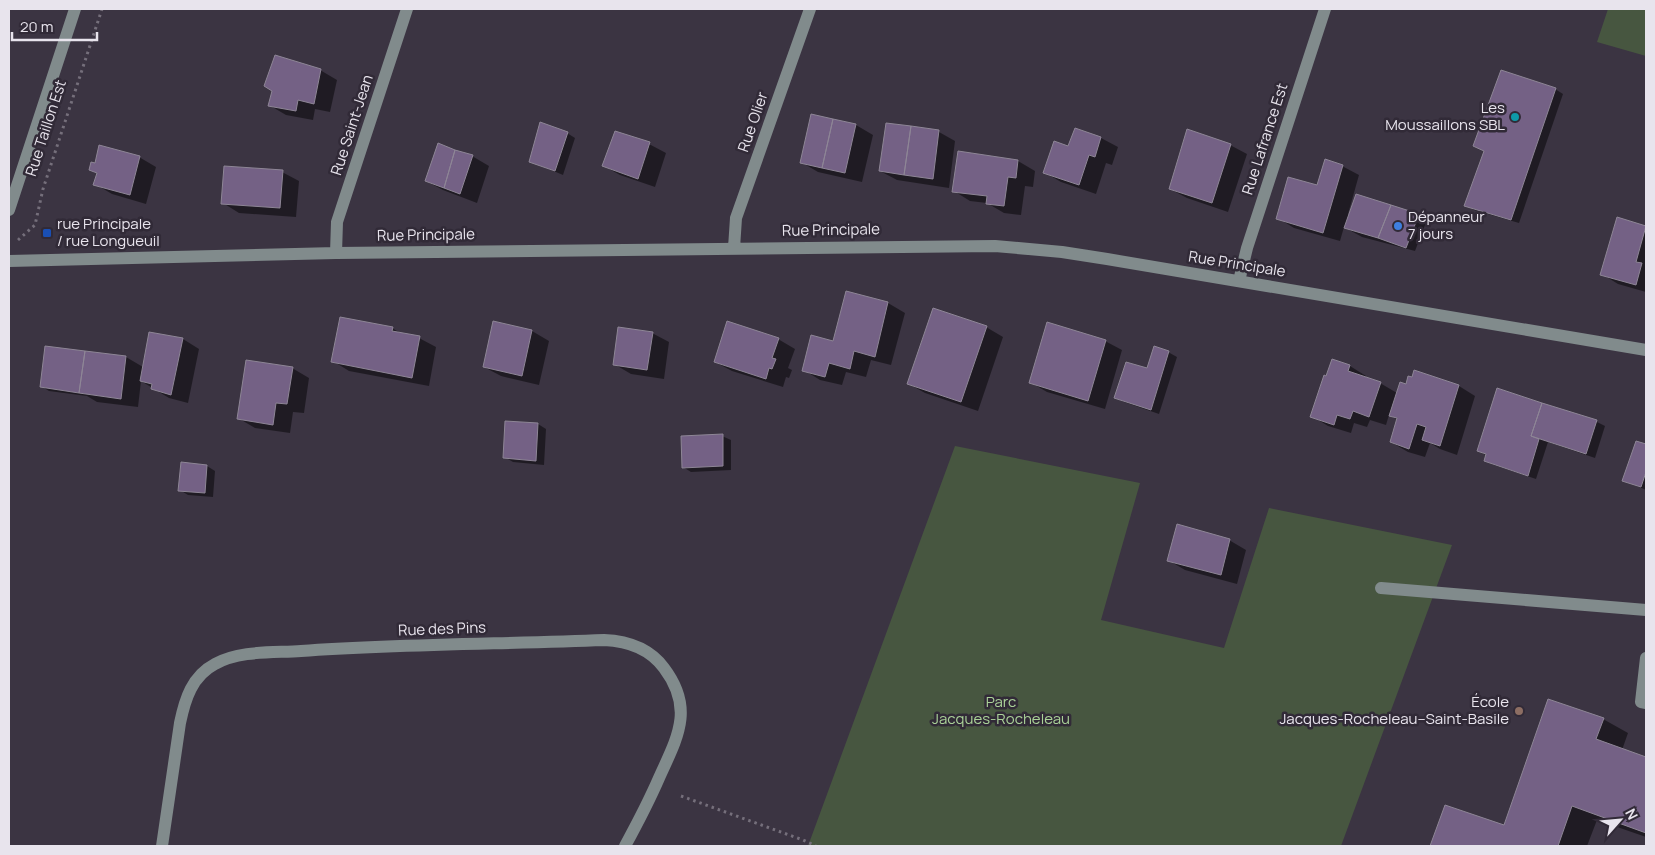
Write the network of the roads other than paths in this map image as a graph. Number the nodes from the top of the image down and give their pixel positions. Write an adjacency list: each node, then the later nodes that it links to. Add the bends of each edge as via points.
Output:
1 (75, 9): 5 (street, Rue Taillon Est)
2 (407, 9): 7 (street, Rue Saint-Jean, via 336,222)
3 (810, 9): 6 (street, Rue Olier, via 736,218)
4 (1325, 9): 9 (street, Rue Lafrance Est)
5 (9, 210)
6 (734, 248): 7 (street, Rue Principale); 9 (street, Rue Principale, via 995,246 1062,252)
7 (336, 253): 8 (street, Rue Principale)
8 (9, 261)
9 (1239, 281): 10 (street, Rue Principale)
10 (1646, 350)
11 (1382, 588): 12 (street)
12 (1646, 610)
13 (1646, 658): 14 (street, via 1641,702)
14 (1646, 704)
15 (162, 846): 16 (street, Rue des Pins, via 184,705 198,677 219,662 234,656 328,649 604,640 636,646 654,657 674,683 680,703 680,725 674,746)
16 (625, 846)

